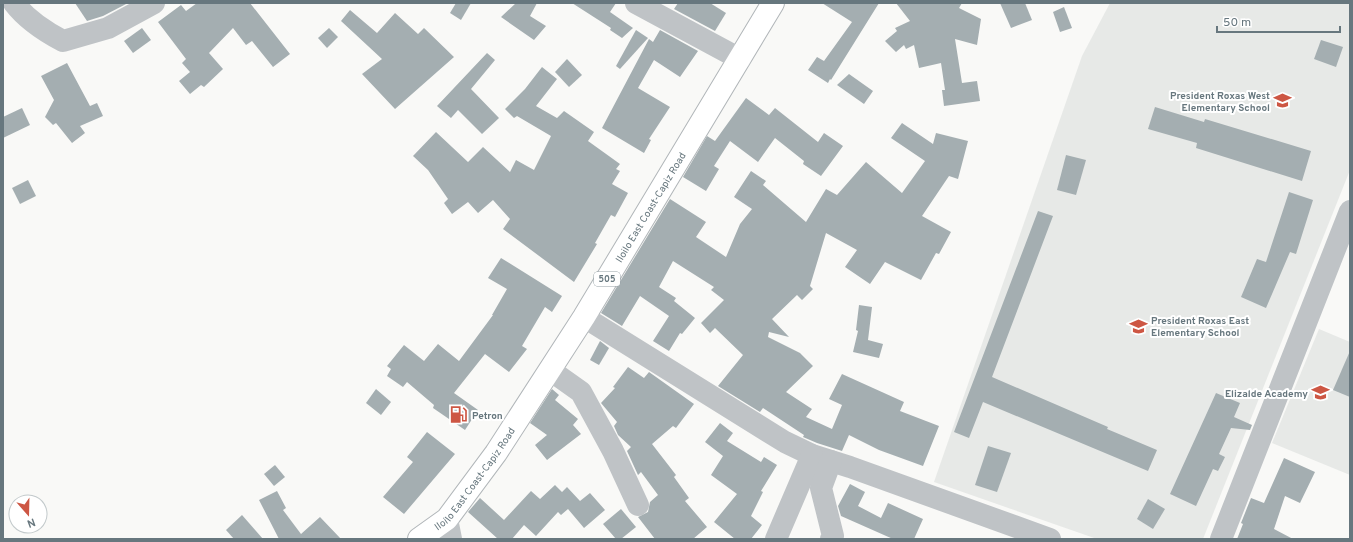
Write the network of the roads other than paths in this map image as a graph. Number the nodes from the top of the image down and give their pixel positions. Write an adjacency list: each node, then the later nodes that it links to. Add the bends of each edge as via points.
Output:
1 (14, 3): 2 (street, via 43,30 63,41 108,28)
2 (154, 3)
3 (636, 3): 5 (street)
4 (773, 3): 5 (main road, Iloilo East Coast-Capiz Road / 505)
5 (740, 59): 7 (main road, Iloilo East Coast-Capiz Road / 505)
6 (1350, 211): 16 (street)
7 (584, 316): 8 (main road, Iloilo East Coast-Capiz Road / 505); 9 (street, via 785,442)
8 (550, 370): 10 (street, via 581,392); 11 (main road, Iloilo East Coast-Capiz Road / 505)
9 (821, 458): 13 (street); 14 (street, via 821,488 833,536); 15 (street)
10 (638, 505)
11 (449, 529): 12 (main road, Iloilo East Coast-Capiz Road / 505)
12 (419, 539)
13 (776, 539)
14 (831, 539)
15 (1050, 539)
16 (1221, 539)

